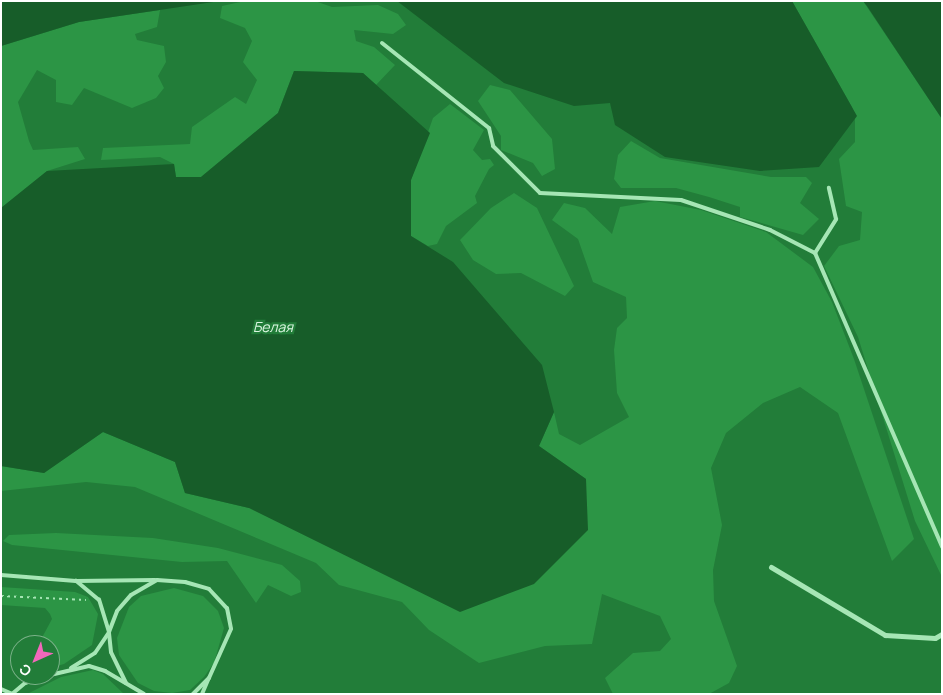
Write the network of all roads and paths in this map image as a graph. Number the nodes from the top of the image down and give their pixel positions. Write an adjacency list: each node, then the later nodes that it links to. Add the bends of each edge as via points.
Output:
1 (382, 43): 3 (lane, via 489,128 493,146 540,193 681,200 770,230)
2 (829, 188): 3 (lane, via 836,219)
3 (814, 253): 4 (lane)
4 (942, 547)
5 (771, 567): 12 (street, via 885,635 935,638)
6 (1, 575): 8 (lane)
7 (157, 580): 8 (lane); 11 (lane, via 130,595 117,611); 15 (lane, via 209,589 227,608 231,629)
8 (76, 581): 10 (lane)
9 (1, 596): 10 (path)
10 (99, 600): 11 (lane)
11 (109, 632): 13 (lane, via 95,653); 16 (lane, via 111,652)
12 (942, 634)
13 (72, 668): 14 (lane); 16 (lane, via 89,666)
14 (60, 672)
15 (210, 678): 21 (lane); 22 (lane)
16 (126, 683): 20 (lane)
17 (23, 685): 19 (lane)
18 (1, 689): 19 (lane)
19 (12, 694)
20 (144, 694)
21 (192, 694)
22 (202, 694)

